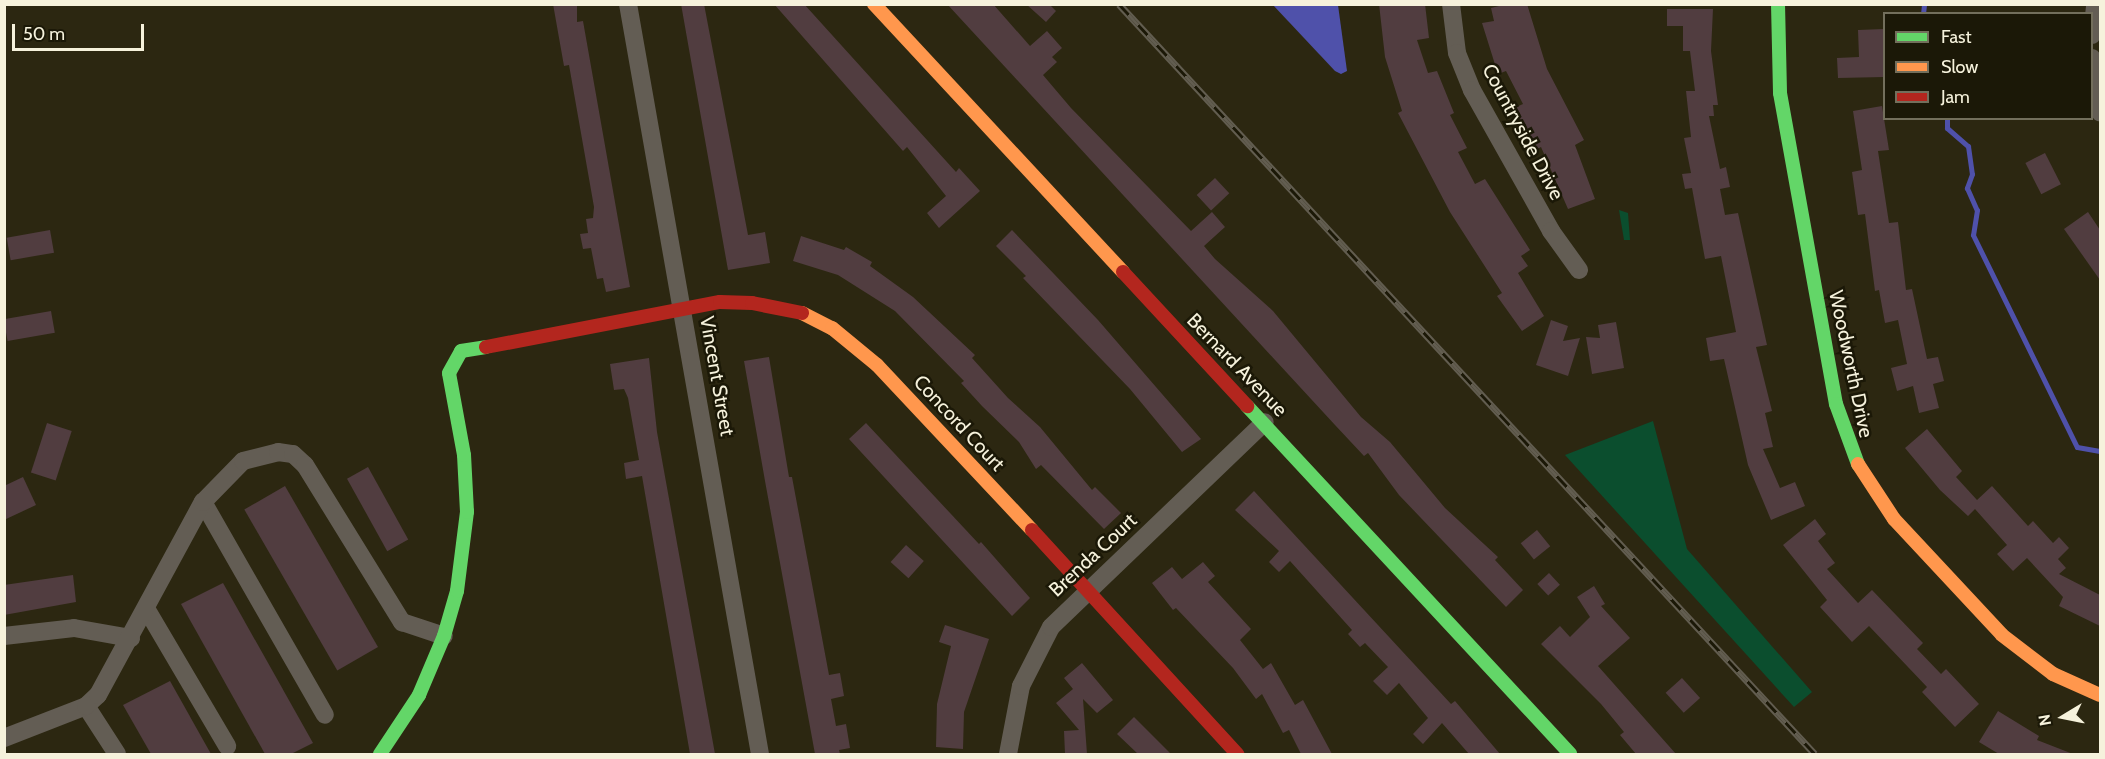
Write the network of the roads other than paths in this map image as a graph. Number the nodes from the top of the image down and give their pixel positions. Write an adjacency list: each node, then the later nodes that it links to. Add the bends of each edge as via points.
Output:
1 (628, 4): 10 (street, Vincent Street)
2 (874, 4): 11 (street, Bernard Avenue)
3 (1451, 4): 9 (street, Countryside Drive, via 1457,53 1472,90 1551,231)
4 (1778, 4): 18 (street, Woodworth Drive, via 1780,93 1836,404 1852,454 1894,519 2002,634 2053,674)
5 (2095, 4): 6 (street)
6 (2093, 20)
7 (2093, 70): 8 (street)
8 (2100, 112)
9 (1579, 270)
10 (682, 308): 13 (street, Concord Court, via 720,302 761,304 801,313 832,328 877,365); 16 (street, Concord Court, via 474,347 461,351 453,360 449,373 464,455 467,512 457,591); 25 (street, Vincent Street)
11 (1265, 422): 13 (street, Brenda Court); 28 (street, Bernard Avenue)
12 (203, 502): 14 (street); 16 (street, via 243,461 278,452 293,454 305,465 402,622); 20 (street)
13 (1088, 590): 26 (street, Brenda Court, via 1051,627 1028,668 1010,728); 27 (street, Concord Court)
14 (147, 610): 17 (street); 22 (street)
15 (4, 636): 17 (street, via 74,628)
16 (444, 636): 24 (street, Concord Court, via 419,695)
17 (131, 638): 19 (street, via 107,681)
18 (2100, 695)
19 (86, 706): 21 (street); 23 (street)
20 (325, 715)
21 (4, 738)
22 (227, 746)
23 (117, 754)
24 (380, 754)
25 (760, 754)
26 (1008, 754)
27 (1237, 754)
28 (1570, 754)

